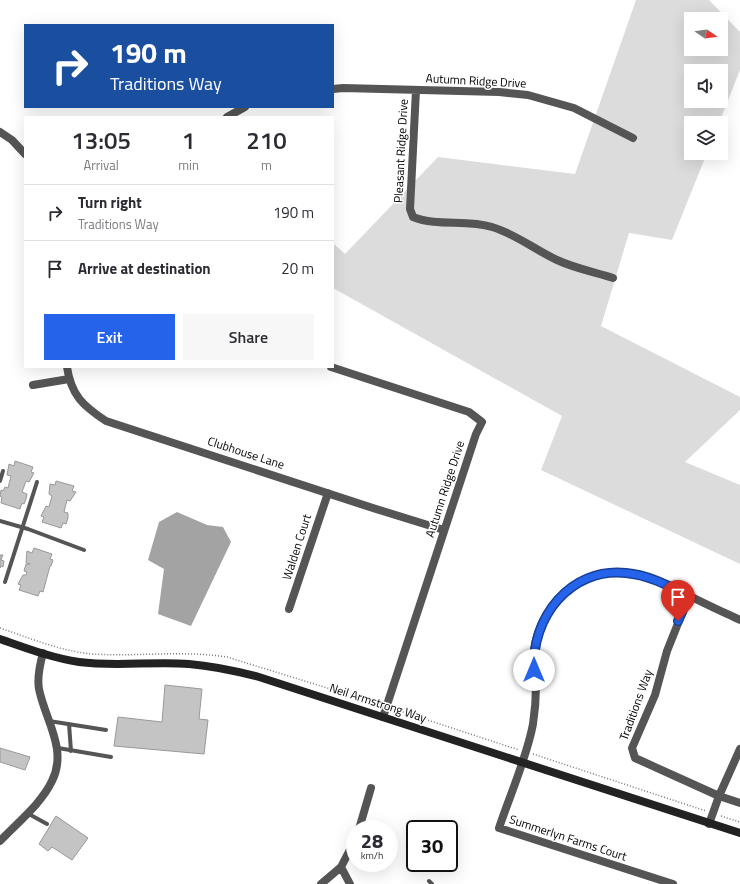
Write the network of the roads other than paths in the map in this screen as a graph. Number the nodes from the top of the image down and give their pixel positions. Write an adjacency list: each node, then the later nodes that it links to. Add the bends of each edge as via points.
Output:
1 (334, 89): 2 (street, Autumn Ridge Drive)
2 (416, 90): 6 (street, Autumn Ridge Drive, via 528,95 574,108); 8 (street, Pleasant Ridge Drive, via 410,209 413,217 424,222 472,223 492,227 511,234 558,260)
3 (244, 108): 4 (street)
4 (229, 116)
5 (0, 132): 7 (street)
6 (633, 138)
7 (24, 153)
8 (613, 278)
9 (67, 368): 11 (street, Clubhouse Lane)
10 (334, 368): 19 (street, Autumn Ridge Drive, via 469,412 482,422)
11 (69, 379): 12 (street); 16 (street, Clubhouse Lane, via 74,392 87,409 106,421)
12 (33, 385)
13 (3, 472): 14 (lane)
14 (0, 481)
15 (37, 482): 18 (lane)
16 (328, 493): 19 (street, Clubhouse Lane); 23 (street, Walden Court)
17 (0, 521): 18 (lane)
18 (22, 528): 20 (lane); 21 (lane)
19 (444, 530): 27 (street, Autumn Ridge Drive)
20 (84, 550)
21 (5, 582)
22 (689, 596): 24 (street); 35 (street, via 651,578 616,572 602,574 582,582 553,604 541,624 533,655 535,711); 37 (street, Traditions Way, via 667,651 655,695 632,748 635,758)
23 (289, 609)
24 (740, 620)
25 (0, 639): 26 (main road, Neil Armstrong Way)
26 (43, 653): 27 (main road, Neil Armstrong Way, via 100,664 189,664 219,668 259,676); 28 (street, via 39,670 39,688)
27 (383, 717): 35 (main road, Neil Armstrong Way)
28 (49, 721): 29 (lane); 31 (street)
29 (69, 724): 30 (lane); 33 (lane)
30 (106, 730)
31 (58, 748): 33 (lane); 39 (street, via 56,773 52,782)
32 (740, 749): 37 (street)
33 (70, 751): 34 (lane)
34 (111, 757)
35 (521, 762): 42 (main road, Neil Armstrong Way); 49 (street, Summerlyn Farms Court, via 500,828)
36 (371, 788): 40 (street)
37 (719, 796): 38 (street, Traditions Way); 42 (street)
38 (740, 803)
39 (27, 813): 41 (lane); 44 (street)
40 (362, 820)
41 (47, 824)
42 (710, 824): 43 (main road, Neil Armstrong Way)
43 (740, 833)
44 (0, 841)
45 (346, 857): 46 (street)
46 (341, 866): 47 (street); 48 (street)
47 (321, 884)
48 (350, 884)
49 (673, 884)

